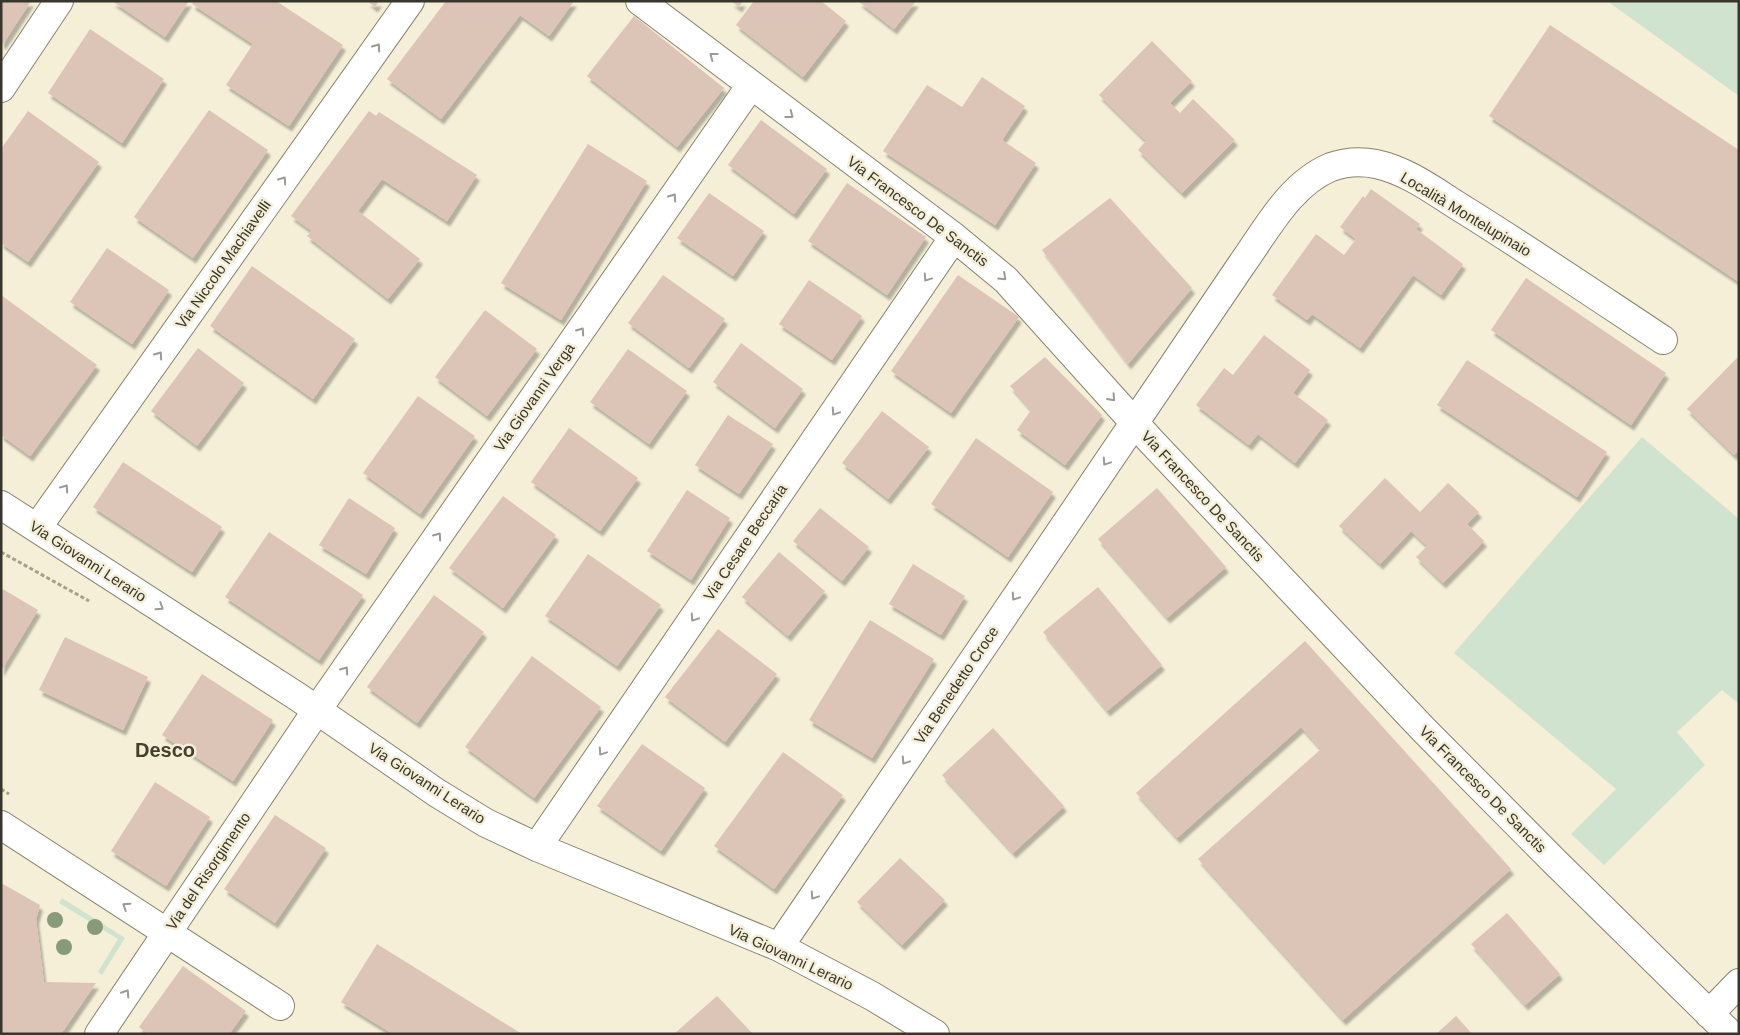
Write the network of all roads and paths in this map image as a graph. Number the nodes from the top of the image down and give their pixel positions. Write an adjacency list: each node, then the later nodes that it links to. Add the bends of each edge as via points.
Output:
1 (59, 1): 5 (street)
2 (410, 1): 10 (street, Via Niccolo Machiavelli, one-way to 2)
3 (640, 1): 4 (street, Via Francesco De Sanctis, one-way to 3)
4 (751, 86): 6 (street, Via Francesco De Sanctis, one-way to 6); 13 (street, Via Giovanni Verga, one-way to 4)
5 (1, 88)
6 (954, 238): 8 (street, Via Francesco De Sanctis, one-way to 8, via 1006,280); 15 (street, Via Cesare Beccaria, one-way to 15)
7 (1663, 340): 8 (street, Località Montelupinaio, via 1408,175 1376,164 1354,162 1313,176 1295,190)
8 (1133, 422): 17 (street, Via Benedetto Croce, one-way to 17); 20 (street, Via Francesco De Sanctis, via 1423,729)
9 (1, 505): 10 (street, Via Giovanni Lerario)
10 (37, 528): 13 (street, Via Giovanni Lerario, one-way to 13)
11 (1, 552): 12 (path)
12 (96, 605)
13 (317, 710): 15 (street, Via Giovanni Lerario, via 437,793 486,823); 16 (street, Via del Risorgimento)
14 (1, 825): 16 (street, one-way to 14)
15 (537, 847): 17 (street, Via Giovanni Lerario)
16 (167, 932): 19 (street); 21 (street, Via del Risorgimento, one-way to 16)
17 (779, 947): 22 (street, Via Giovanni Lerario, via 872,996)
18 (1739, 983): 20 (street)
19 (280, 1006)
20 (1709, 1014): 23 (street, Via Francesco De Sanctis)
21 (100, 1034)
22 (935, 1034)
23 (1730, 1034)

